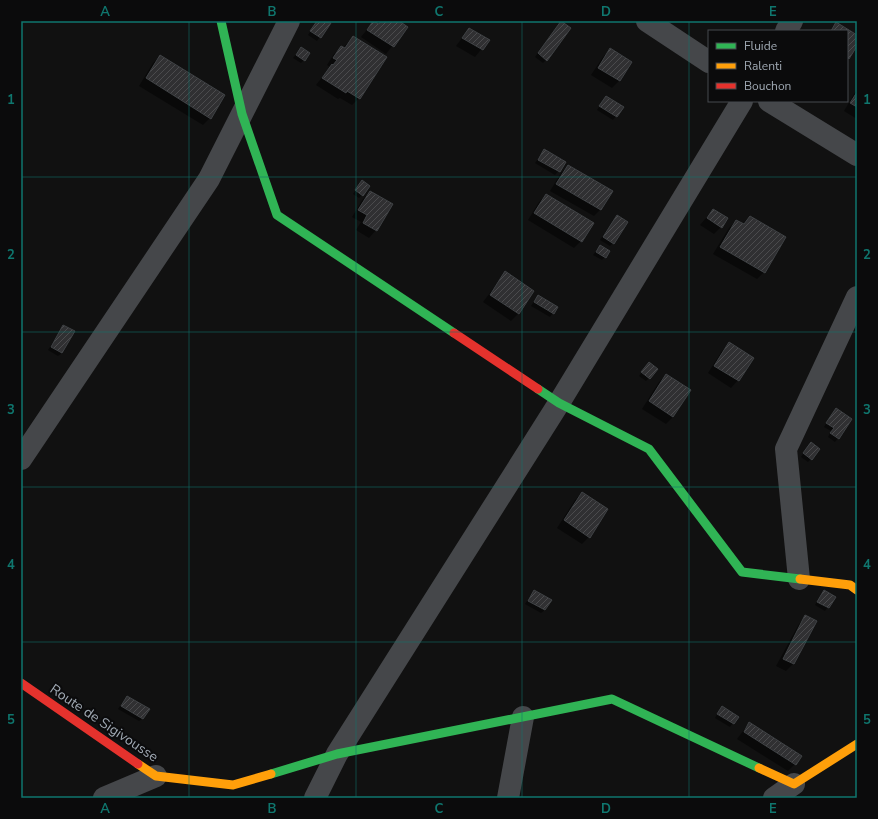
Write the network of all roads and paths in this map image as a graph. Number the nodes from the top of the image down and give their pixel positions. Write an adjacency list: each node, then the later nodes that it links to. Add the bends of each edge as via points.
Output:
1 (221, 21): 9 (street)
2 (289, 21): 9 (street)
3 (647, 21): 6 (street)
4 (792, 21): 5 (street)
5 (787, 30)
6 (708, 61)
7 (741, 102): 12 (street)
8 (771, 102): 10 (street)
9 (242, 114): 12 (street, via 277,215); 13 (street, via 209,179)
10 (857, 155)
11 (857, 297): 14 (street, via 786,449)
12 (559, 403): 14 (street, via 649,449 742,572); 19 (street)
13 (21, 459)
14 (800, 579): 15 (street, via 850,585)
15 (857, 590)
16 (21, 683): 20 (street, Route de Sigivousse)
17 (523, 717): 19 (street, Route de Sigivousse); 21 (street, Route de Sigivousse, via 612,699); 24 (street)
18 (857, 744): 21 (street)
19 (337, 754): 20 (street, Route de Sigivousse, via 233,785); 23 (street)
20 (156, 776): 22 (street)
21 (794, 784): 25 (street)
22 (104, 798)
23 (314, 798)
24 (508, 798)
25 (774, 798)

